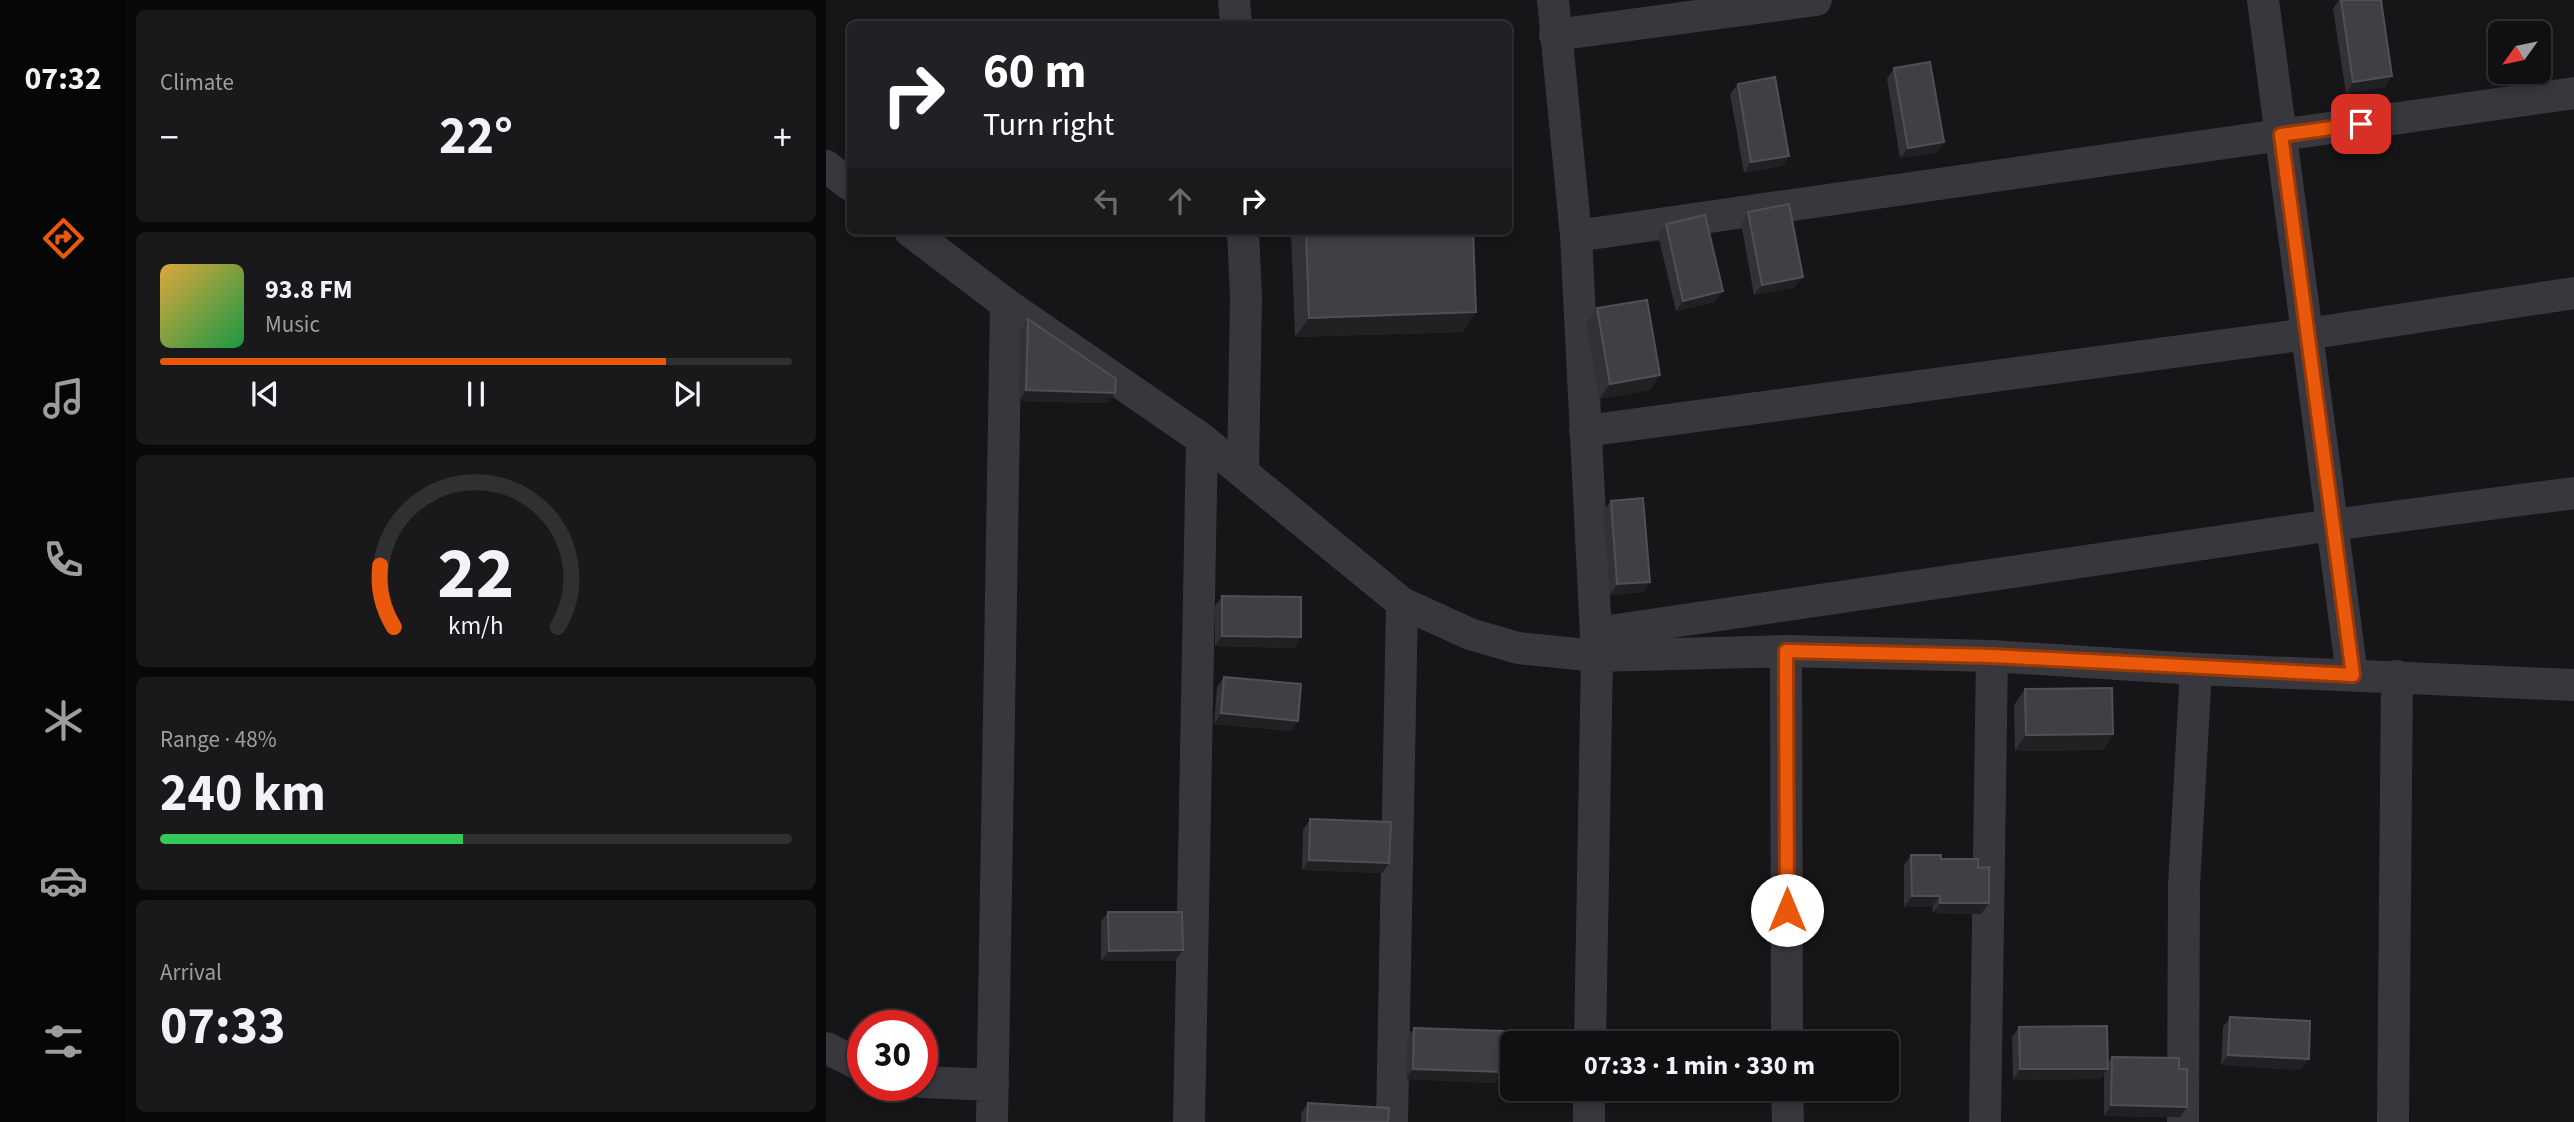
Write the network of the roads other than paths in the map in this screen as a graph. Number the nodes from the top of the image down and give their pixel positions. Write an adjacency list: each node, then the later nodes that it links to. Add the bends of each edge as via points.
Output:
1 (1234, 0): 5 (street)
2 (1553, 0): 6 (street)
3 (1816, 0): 6 (street)
4 (2263, 0): 8 (street)
5 (1236, 21)
6 (1555, 35): 13 (street)
7 (2574, 93): 8 (street)
8 (2281, 135): 13 (street); 16 (street)
9 (826, 166): 10 (street)
10 (847, 183)
11 (915, 235): 15 (street)
12 (1243, 235): 19 (street)
13 (1576, 236): 17 (street)
14 (2574, 293): 16 (street)
15 (1006, 304): 18 (street); 35 (street)
16 (2307, 334): 17 (street); 21 (street)
17 (1585, 431): 23 (street)
18 (1202, 439): 19 (street); 39 (street)
19 (1243, 471): 22 (street)
20 (2574, 493): 21 (street)
21 (2332, 525): 23 (street); 27 (street)
22 (1402, 603): 23 (street, via 1470,634 1518,648); 40 (street)
23 (1596, 644): 24 (street); 30 (street)
24 (1786, 651): 25 (street); 31 (street)
25 (1992, 656): 26 (street); 43 (street)
26 (2196, 669): 27 (street); 44 (street, via 2184,886)
27 (2353, 675): 28 (street)
28 (2397, 676): 29 (street); 45 (street)
29 (2574, 685)
30 (1590, 1031)
31 (1787, 1031)
32 (826, 1048): 33 (street)
33 (847, 1058)
34 (938, 1084): 35 (street)
35 (993, 1086): 38 (street)
36 (1589, 1101): 41 (street)
37 (1787, 1101): 42 (street)
38 (992, 1122)
39 (1188, 1122)
40 (1392, 1122)
41 (1589, 1122)
42 (1788, 1122)
43 (1985, 1122)
44 (2183, 1122)
45 (2393, 1122)

